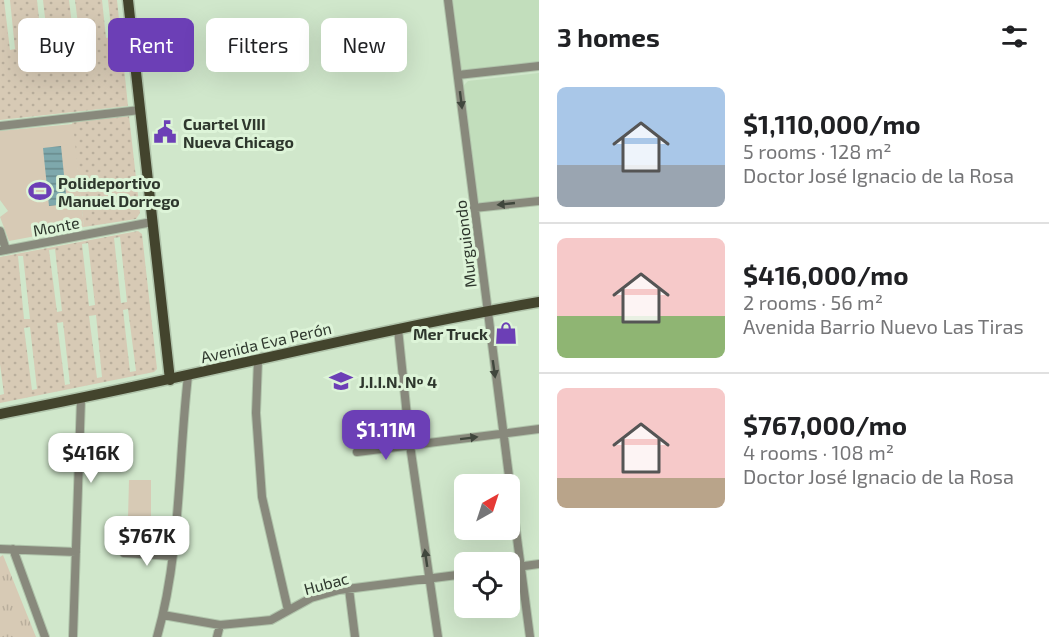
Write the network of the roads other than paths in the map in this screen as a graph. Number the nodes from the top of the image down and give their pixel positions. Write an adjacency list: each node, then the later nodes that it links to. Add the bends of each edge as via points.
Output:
1 (128, 0): 5 (main road)
2 (448, 0): 4 (street, Murguiondo)
3 (539, 66): 4 (street)
4 (458, 75): 8 (street, Murguiondo, one-way to 8)
5 (140, 110): 6 (street); 9 (main road)
6 (0, 126)
7 (539, 201): 8 (street, one-way to 8)
8 (474, 208): 13 (street, Murguiondo)
9 (152, 222): 11 (street, Monte); 17 (main road)
10 (0, 231): 11 (street)
11 (3, 250)
12 (539, 302): 13 (main road, Avenida Eva Perón)
13 (486, 311): 14 (main road, Avenida Eva Perón); 21 (street, Murguiondo, one-way to 21)
14 (398, 328): 15 (main road, Avenida Eva Perón); 22 (street)
15 (258, 360): 16 (main road, Avenida Eva Perón); 35 (street, via 256,413 262,496)
16 (188, 376): 17 (main road, Avenida Eva Perón); 29 (street)
17 (170, 380): 18 (main road, Avenida Eva Perón)
18 (81, 399): 19 (main road, Avenida Eva Perón); 27 (street)
19 (0, 414)
20 (539, 429): 21 (street)
21 (503, 433): 22 (street, one-way to 21); 24 (street, Murguiondo)
22 (410, 445): 23 (street); 33 (street, one-way to 22)
23 (357, 452)
24 (509, 474)
25 (0, 549): 26 (street)
26 (13, 549): 27 (street); 38 (street)
27 (76, 552): 39 (street)
28 (124, 553): 29 (street)
29 (172, 556): 36 (street)
30 (539, 564): 31 (street)
31 (520, 567): 44 (street, Murguiondo)
32 (454, 576): 33 (street, Hubac)
33 (429, 579): 34 (street, Hubac); 43 (street)
34 (349, 590): 35 (street, Hubac, via 311,598); 42 (street)
35 (288, 610): 37 (street, Hubac, via 271,620)
36 (163, 615): 37 (street, Hubac); 40 (street)
37 (220, 625): 41 (street)
38 (45, 637)
39 (73, 637)
40 (157, 637)
41 (217, 637)
42 (355, 637)
43 (438, 637)
44 (530, 637)

